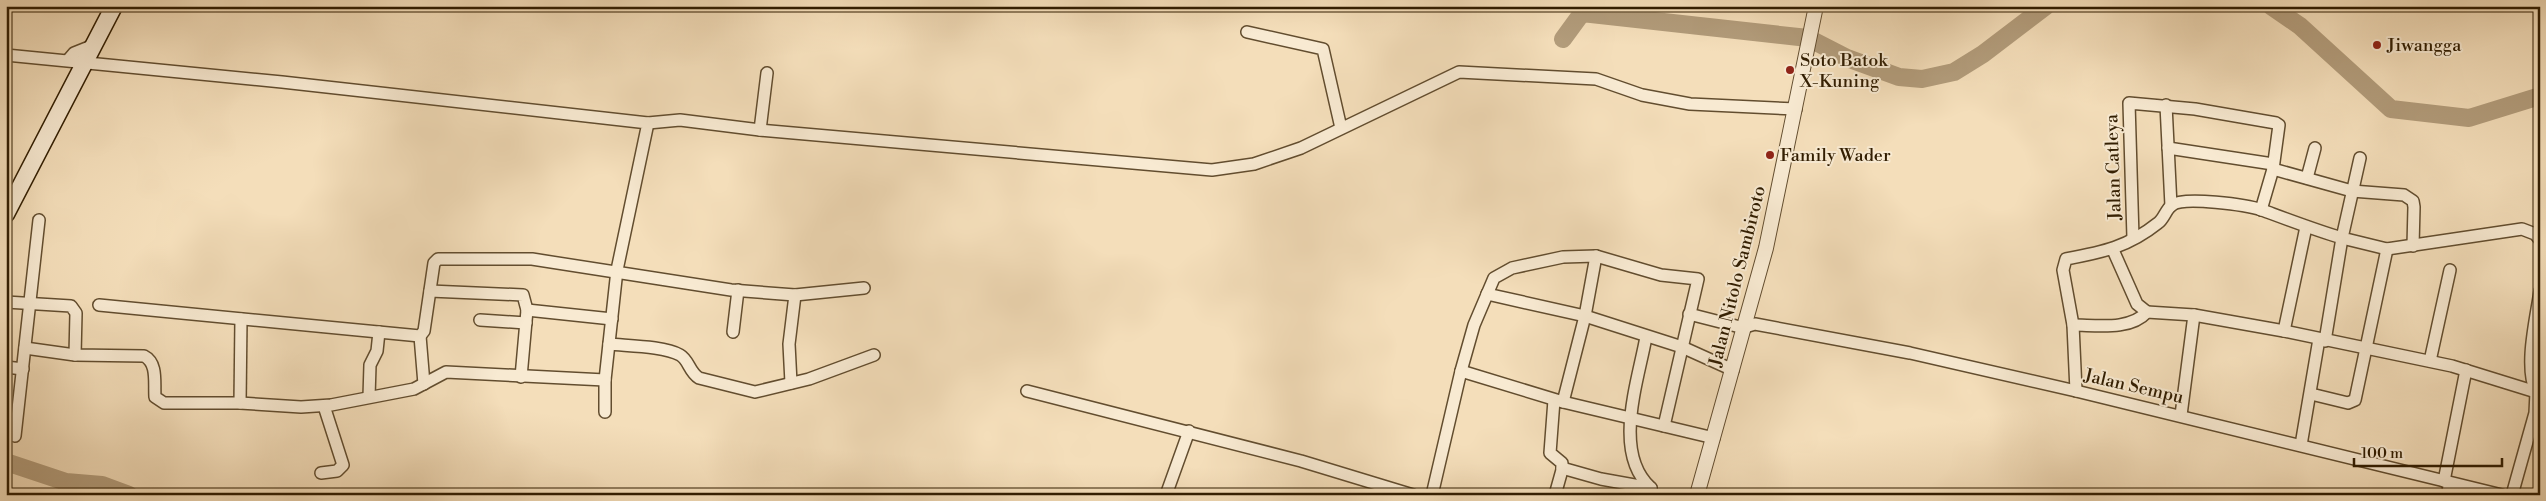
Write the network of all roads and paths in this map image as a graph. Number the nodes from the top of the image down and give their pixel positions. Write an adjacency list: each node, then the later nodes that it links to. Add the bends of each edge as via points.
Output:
1 (114, 6): 4 (main road)
2 (1814, 13): 10 (street, Jalan Nitolo Sambiroto)
3 (1247, 32): 12 (street, via 1323,50)
4 (94, 46): 6 (street, via 74,53); 7 (main road)
5 (6, 56): 6 (street)
6 (68, 60): 7 (street)
7 (85, 62): 11 (street); 22 (main road)
8 (768, 72): 13 (street)
9 (2166, 105): 14 (street); 17 (street, via 2276,123 2279,134); 25 (street, Jalan Catleya, via 2128,104)
10 (1796, 109): 12 (street, via 1690,104 1642,95 1596,78 1459,72); 51 (street, Jalan Nitolo Sambiroto)
11 (648, 123): 13 (street, via 672,120); 32 (street)
12 (1340, 128): 13 (street, via 1301,148 1254,164 1212,170)
13 (760, 130)
14 (2168, 148): 17 (street); 20 (street)
15 (2315, 148): 18 (street)
16 (2360, 158): 19 (street)
17 (2273, 166): 18 (street); 21 (street)
18 (2307, 178): 19 (street)
19 (2352, 191): 26 (street, via 2350,221); 28 (street, via 2404,196 2413,201)
20 (2171, 206): 21 (street, via 2191,201); 25 (street, via 2160,221)
21 (2261, 210): 24 (street)
22 (6, 214)
23 (39, 220): 41 (street)
24 (2306, 227): 26 (street); 54 (street)
25 (2133, 238): 30 (street)
26 (2342, 238): 29 (street); 59 (street)
27 (2540, 240): 28 (street, via 2535,234 2512,229)
28 (2413, 246): 29 (street)
29 (2387, 249): 63 (street)
30 (2112, 250): 44 (street, via 2137,304); 53 (street, via 2066,259 2063,270)
31 (1596, 256): 38 (street, via 1563,256 1512,268 1494,278); 45 (street, via 1661,275 1698,279); 47 (street)
32 (617, 270): 35 (street, via 532,259 438,259 434,263); 36 (street); 49 (street)
33 (2450, 270): 66 (street)
34 (864, 288): 39 (street)
35 (430, 290): 43 (street, via 520,294 525,297); 57 (street, via 424,331)
36 (738, 290): 39 (street); 56 (street)
37 (2540, 291): 67 (street)
38 (1487, 294): 47 (street); 72 (street)
39 (795, 295): 75 (street, via 789,344)
40 (6, 302): 41 (street)
41 (31, 304): 62 (street); 64 (street, via 71,306 74,309)
42 (99, 305): 48 (street)
43 (527, 310): 49 (street); 52 (street)
44 (2146, 312): 46 (street); 53 (street, via 2136,321 2126,323)
45 (1689, 314): 51 (street, Jalan Sempu); 61 (street)
46 (2194, 315): 54 (street); 86 (street)
47 (1585, 316): 58 (street); 82 (street)
48 (241, 319): 55 (street); 83 (street)
49 (612, 319): 60 (street)
50 (480, 320): 52 (street)
51 (1748, 323): 70 (street, Jalan Nitolo Sambiroto); 77 (street, Jalan Sempu, via 1910,353)
52 (526, 324): 73 (street)
53 (2073, 325): 77 (street)
54 (2284, 331): 59 (street)
55 (379, 332): 57 (street); 81 (street, via 377,351 370,364)
56 (733, 332)
57 (420, 336): 76 (street)
58 (1646, 337): 61 (street); 87 (street)
59 (2322, 340): 63 (street); 80 (street)
60 (610, 344): 74 (street); 75 (street, via 672,351 686,360 692,374 699,378 750,391)
61 (1682, 347): 70 (street); 88 (street)
62 (25, 348): 64 (street); 69 (street)
63 (2367, 349): 66 (street); 80 (street, via 2353,403)
64 (75, 355): 83 (street, via 144,356 151,359 155,397 164,403)
65 (874, 355): 75 (street)
66 (2430, 361): 71 (street)
67 (2536, 363): 79 (street, via 2532,382)
68 (6, 367): 69 (street)
69 (23, 369): 90 (street)
70 (1733, 370): 91 (street, Jalan Nitolo Sambiroto)
71 (2466, 370): 79 (street); 95 (street)
72 (1461, 371): 82 (street); 99 (street)
73 (522, 377): 74 (street); 76 (street, via 446,372)
74 (605, 380): 85 (street)
75 (791, 383)
76 (424, 384): 81 (street, via 414,389)
77 (2076, 390): 86 (street, Jalan Sempu)
78 (1027, 391): 89 (street)
79 (2538, 393): 104 (street)
80 (2310, 394): 92 (street)
81 (369, 397): 84 (street)
82 (1559, 401): 87 (street); 93 (street, via 1550,453 1562,463)
83 (240, 403): 84 (street)
84 (324, 406): 94 (street, via 344,465 337,472)
85 (604, 412)
86 (2181, 415): 92 (street, Jalan Sempu)
87 (1631, 419): 88 (street); 96 (street, via 1630,447 1640,478)
88 (1664, 426): 91 (street)
89 (1188, 432): 97 (street); 98 (street)
90 (15, 436)
91 (1714, 438): 101 (street, Jalan Nitolo Sambiroto)
92 (2301, 445): 95 (street, Jalan Sempu)
93 (1562, 468): 96 (street); 100 (street)
94 (321, 473)
95 (2447, 482): 102 (street); 103 (street, Jalan Sempu)
96 (1650, 491)
97 (1166, 495)
98 (1414, 495)
99 (1432, 495)
100 (1555, 495)
101 (1697, 495)
102 (2447, 495)
103 (2502, 495)
104 (2512, 495)

